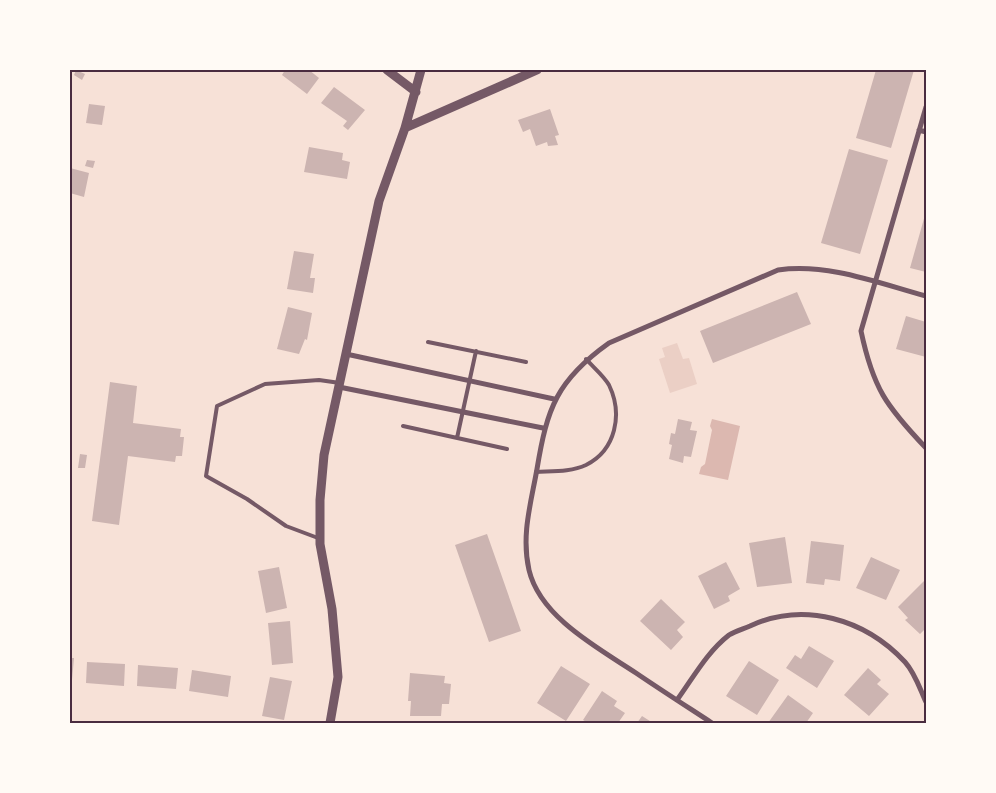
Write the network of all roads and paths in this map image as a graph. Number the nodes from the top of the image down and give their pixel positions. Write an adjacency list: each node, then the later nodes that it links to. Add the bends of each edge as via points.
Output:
1 (387, 70): 4 (street)
2 (421, 70): 4 (street)
3 (537, 70): 6 (street)
4 (416, 92): 6 (street)
5 (926, 107): 7 (street)
6 (405, 128): 13 (street, via 379,201)
7 (919, 130): 8 (street); 9 (street)
8 (926, 132)
9 (875, 282): 10 (street); 14 (street, via 831,270 800,267 778,270 609,342); 24 (street, via 861,331 869,367 882,396)
10 (926, 296)
11 (428, 342): 12 (lane)
12 (476, 351): 15 (lane); 16 (lane)
13 (346, 354): 16 (street); 17 (street)
14 (586, 359): 18 (street); 25 (lane, via 608,384 616,407 612,438 603,452 587,464 573,469)
15 (526, 362)
16 (470, 381): 18 (street); 19 (lane)
17 (339, 385): 19 (street); 26 (street, via 324,455); 26 (lane, via 319,380 265,384 217,406 206,476 286,526)
18 (554, 399): 21 (street)
19 (462, 412): 21 (street); 22 (lane)
20 (403, 426): 22 (lane)
21 (544, 428): 25 (street)
22 (457, 438): 23 (lane)
23 (507, 448)
24 (926, 448)
25 (536, 472): 27 (street, via 528,508 526,547 529,572 540,596 578,635)
26 (320, 539): 29 (street, via 332,610 338,677)
27 (677, 700): 28 (street, via 710,652 730,634 763,620 794,614 827,616 869,632 906,664); 30 (street)
28 (926, 702)
29 (330, 723)
30 (712, 723)

